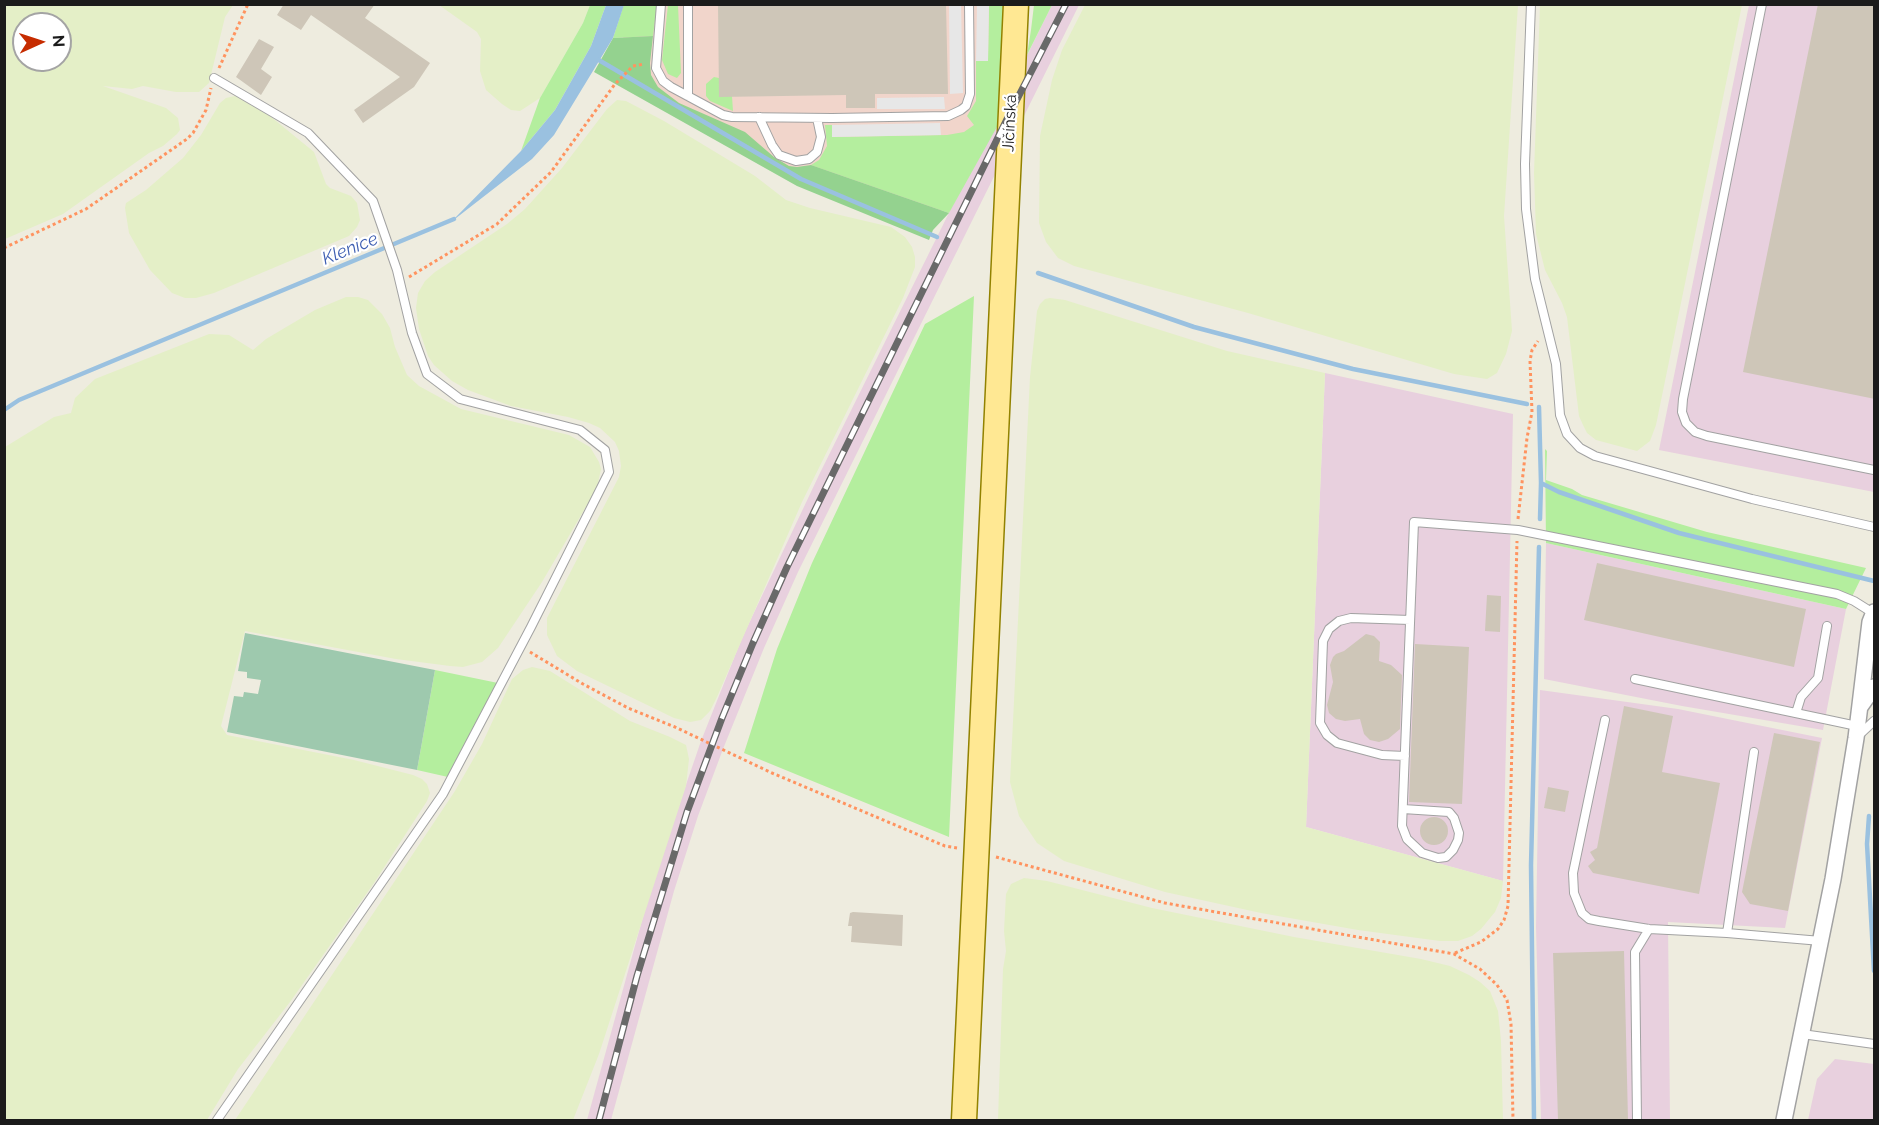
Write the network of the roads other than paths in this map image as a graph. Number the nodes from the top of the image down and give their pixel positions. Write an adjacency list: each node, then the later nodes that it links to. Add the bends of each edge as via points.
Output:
1 (662, 4): 8 (lane, via 656,68 663,81)
2 (688, 4): 8 (lane)
3 (969, 4): 10 (lane, via 970,94 966,105 956,114)
4 (1016, 4): 34 (main road, Jičínská)
5 (1531, 4): 12 (lane, via 1526,210 1535,279 1558,376 1558,405 1562,424 1573,442 1587,452 1752,500)
6 (1762, 4): 11 (lane, via 1683,412 1686,423 1695,432 1707,436)
7 (214, 78): 33 (lane, via 309,133 373,201 427,374 460,399 580,430 605,450 609,472 443,794)
8 (688, 96): 9 (lane, via 723,115)
9 (759, 117): 10 (lane); 10 (lane, via 780,155 796,161 809,159 817,152 821,137)
10 (817, 118)
11 (1875, 470)
12 (1875, 527)
13 (1874, 612): 14 (lane, via 1837,594 1518,530 1414,522); 16 (street)
14 (1410, 620): 26 (lane); 26 (lane, via 1339,621 1325,635 1322,664 1320,723 1326,735 1343,746)
15 (1827, 626): 21 (lane, via 1818,678 1802,696)
16 (1869, 630): 17 (street); 20 (street)
17 (1875, 650)
18 (1635, 679): 21 (lane)
19 (1875, 687): 20 (street)
20 (1860, 707): 24 (street)
21 (1796, 713): 24 (lane)
22 (1605, 720): 28 (lane, via 1573,873 1574,893 1582,913 1589,919)
23 (1875, 721): 24 (lane)
24 (1856, 732): 30 (street)
25 (1754, 752): 29 (lane)
26 (1405, 756): 27 (lane)
27 (1403, 809): 27 (lane, via 1404,833 1417,849 1438,858 1453,850 1459,833 1449,812)
28 (1649, 929): 29 (lane); 35 (lane, via 1635,952)
29 (1727, 933): 30 (lane)
30 (1821, 941): 31 (street)
31 (1802, 1034): 32 (lane); 36 (street)
32 (1875, 1044)
33 (217, 1120)
34 (964, 1120)
35 (1636, 1120)
36 (1784, 1120)

